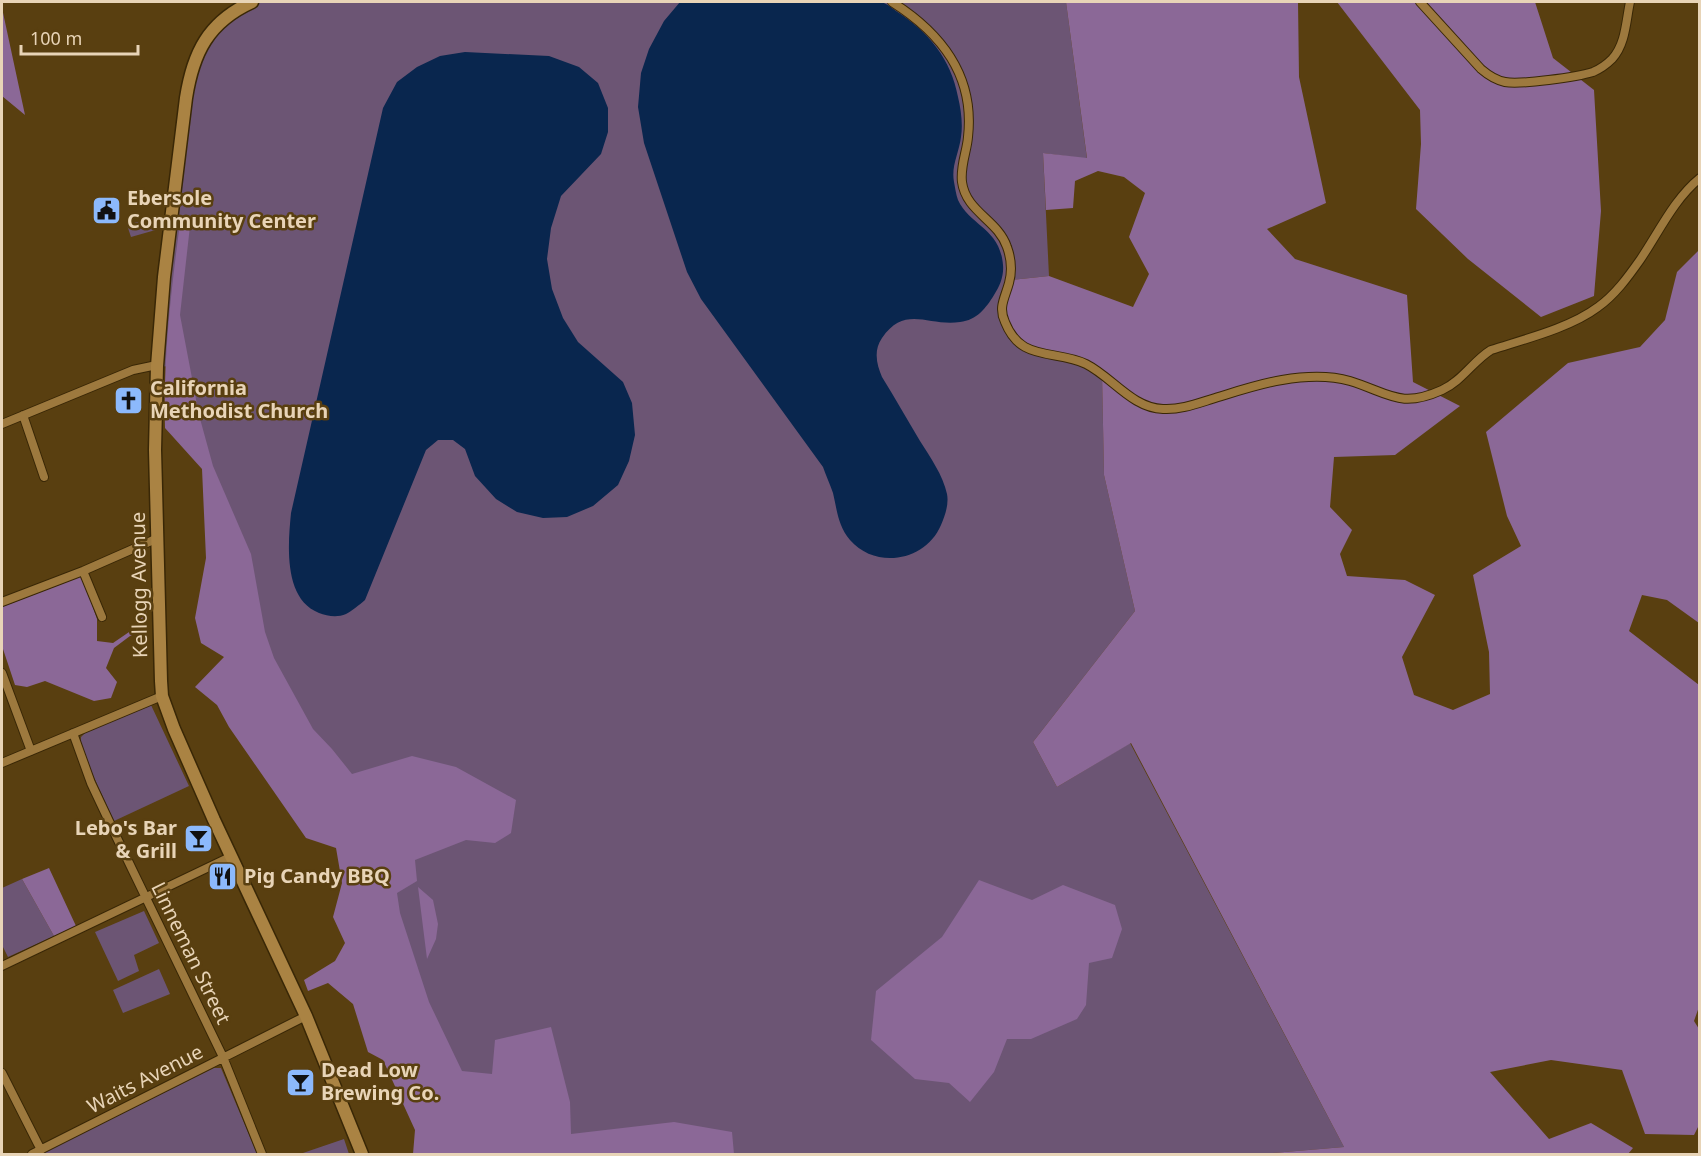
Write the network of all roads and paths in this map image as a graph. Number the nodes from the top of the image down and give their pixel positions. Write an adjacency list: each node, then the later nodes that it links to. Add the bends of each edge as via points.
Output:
1 (252, 2): 6 (main road, Kellogg Avenue, via 212,30 190,74)
2 (892, 2): 5 (street, via 939,40 963,85 969,119 963,190 976,211 998,229 1008,248 1010,280 1001,308 1009,330 1022,345 1087,364 1127,395 1153,408 1178,409 1297,378 1349,381 1401,399 1442,390 1491,350 1572,322 1598,307 1621,286 1677,203)
3 (1420, 2): 4 (street, via 1481,69 1498,80 1516,83 1579,75 1607,64 1621,45)
4 (1630, 2)
5 (1700, 178)
6 (157, 366): 7 (street, via 134,370); 10 (main road, Kellogg Avenue)
7 (23, 415): 8 (street); 9 (street)
8 (2, 424)
9 (44, 477)
10 (158, 538): 11 (street); 15 (main road, Kellogg Avenue)
11 (83, 571): 12 (street); 13 (street)
12 (2, 602)
13 (102, 617)
14 (2, 673): 17 (street)
15 (162, 696): 16 (street); 19 (main road, Kellogg Avenue)
16 (72, 733): 17 (street); 20 (street, Linneman Street, via 91,783)
17 (31, 751): 18 (street)
18 (2, 763)
19 (232, 856): 20 (street); 22 (main road, Kellogg Avenue)
20 (146, 897): 21 (street); 23 (street, Linneman Street)
21 (2, 966)
22 (306, 1016): 23 (street, Waits Avenue); 28 (main road, Kellogg Avenue)
23 (223, 1057): 25 (street, Waits Avenue); 27 (street, Linneman Street)
24 (2, 1073): 25 (street)
25 (41, 1150): 26 (street, Waits Avenue)
26 (32, 1155)
27 (262, 1155)
28 (362, 1155)

